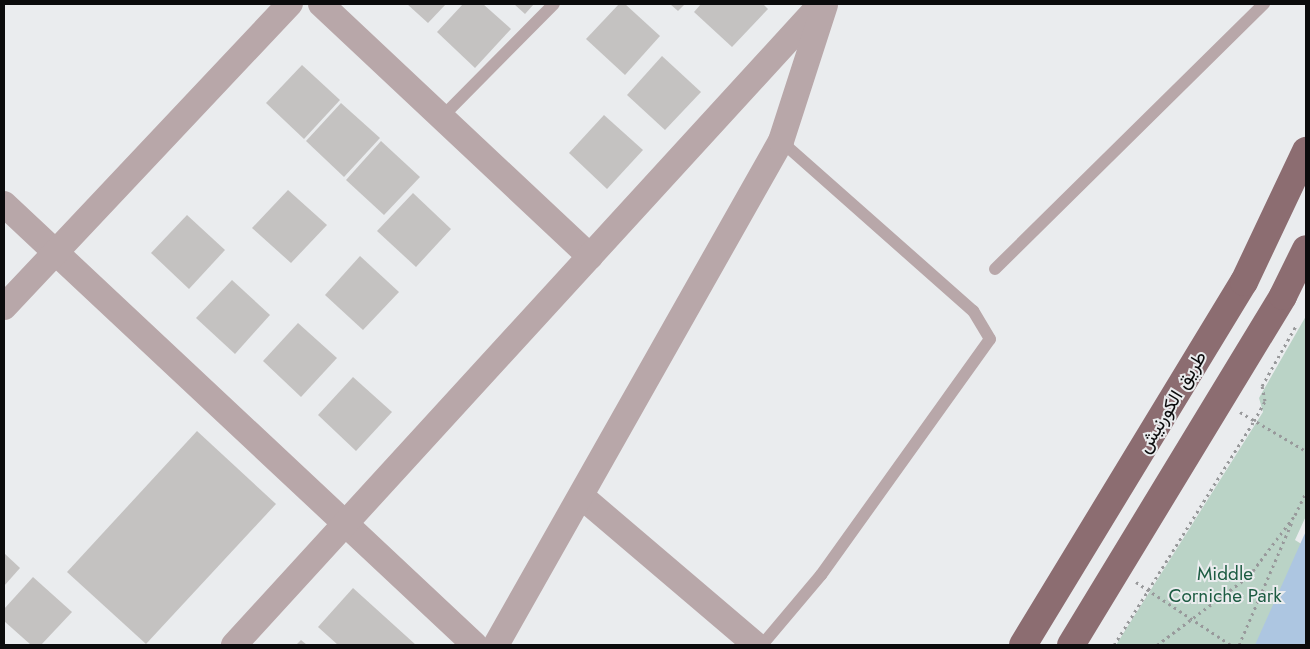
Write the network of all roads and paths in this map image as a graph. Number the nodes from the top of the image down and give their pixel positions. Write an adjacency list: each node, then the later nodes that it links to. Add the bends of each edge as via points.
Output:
1 (290, 4): 11 (street)
2 (321, 4): 6 (street)
3 (554, 4): 6 (lane)
4 (823, 4): 7 (street); 12 (street)
5 (1264, 4): 13 (lane)
6 (442, 117): 12 (street)
7 (781, 142): 20 (street); 30 (lane, via 973,311 990,339 821,575)
8 (1306, 151): 31 (main road, طريق الكورنيش, via 1244,282)
9 (4, 204): 11 (street)
10 (1306, 249): 16 (main road, via 1283,296)
11 (54, 252): 14 (street); 22 (street)
12 (590, 256): 22 (street)
13 (995, 269)
14 (4, 307)
15 (1302, 316): 17 (path, via 1262,386 1265,401)
16 (1220, 401): 17 (path); 23 (main road)
17 (1254, 421): 18 (path); 24 (path)
18 (1306, 451)
19 (1306, 492): 21 (path)
20 (581, 496): 28 (street); 29 (street)
21 (1295, 515): 25 (path, via 1249,576); 36 (path)
22 (347, 523): 26 (street); 27 (street)
23 (1117, 570): 24 (path); 32 (main road)
24 (1149, 590): 25 (path); 33 (path)
25 (1193, 619): 34 (path); 35 (path)
26 (234, 645)
27 (475, 645)
28 (496, 645)
29 (756, 645)
30 (762, 645)
31 (1023, 645)
32 (1071, 645)
33 (1114, 645)
34 (1157, 645)
35 (1231, 645)
36 (1239, 645)

